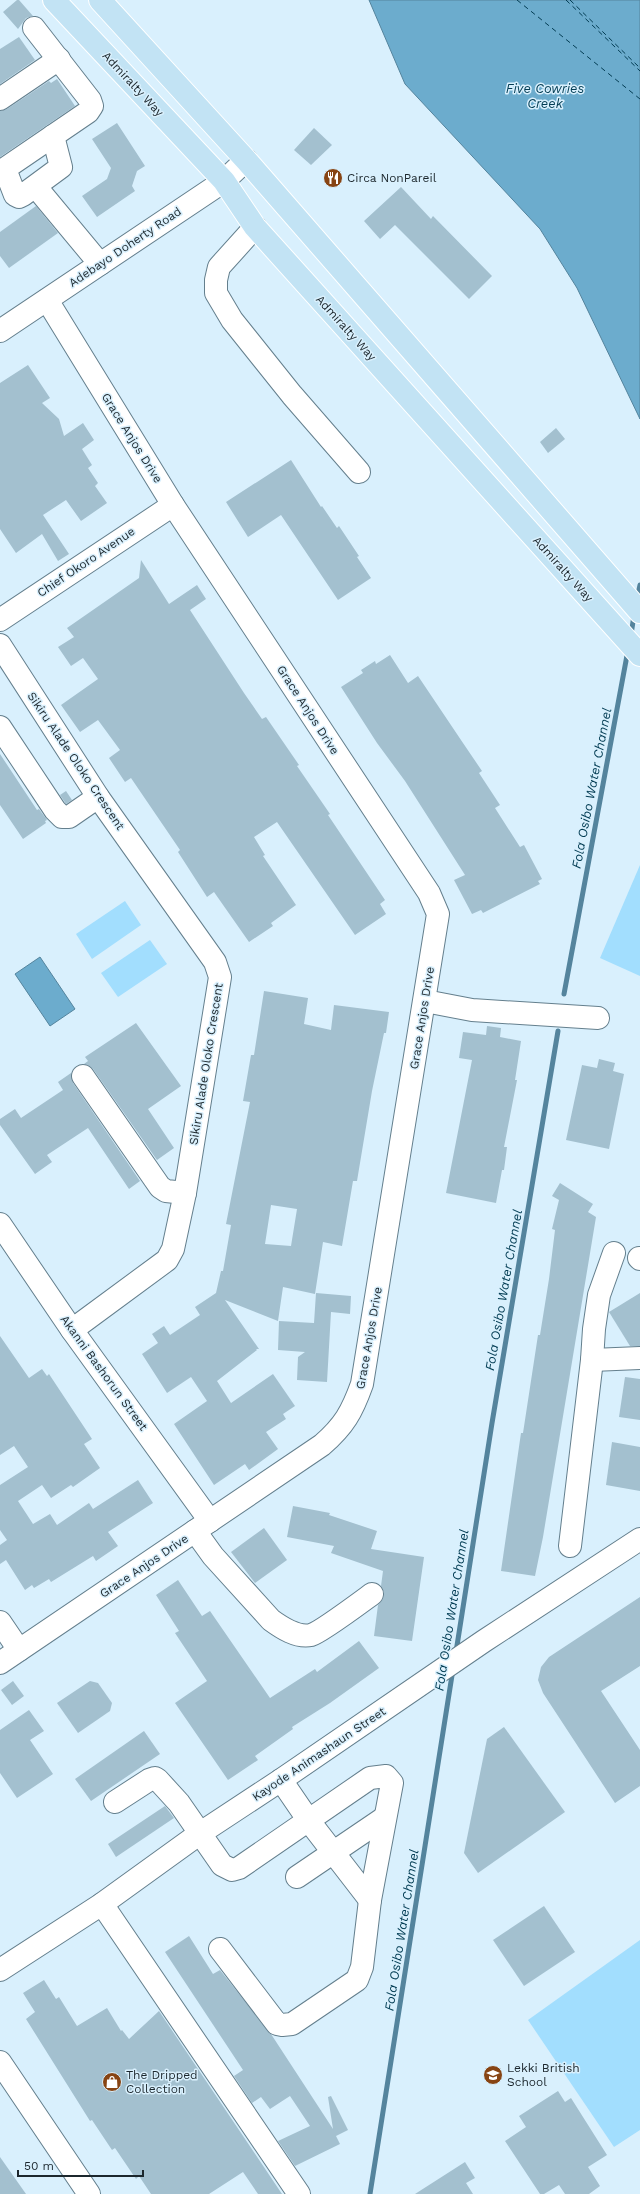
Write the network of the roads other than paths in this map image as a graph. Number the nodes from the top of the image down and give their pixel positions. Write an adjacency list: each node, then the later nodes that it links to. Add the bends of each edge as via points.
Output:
1 (54, 0): 9 (main road, Admiralty Way)
2 (100, 0): 7 (main road)
3 (34, 28): 4 (street)
4 (59, 60): 5 (street); 6 (street, via 92,106 88,112)
5 (0, 99)
6 (53, 136): 8 (street); 10 (street, via 61,167)
7 (246, 160): 9 (street, Adebayo Doherty Road); 17 (main road)
8 (2, 171): 10 (street, via 15,195 19,197)
9 (224, 181): 11 (main road, Admiralty Way); 12 (street, Adebayo Doherty Road)
10 (36, 187): 12 (street)
11 (255, 227): 15 (street, via 219,267 216,293 237,326); 20 (main road, Admiralty Way)
12 (100, 264): 13 (street, Adebayo Doherty Road)
13 (47, 300): 14 (street, Adebayo Doherty Road); 16 (street, Grace Anjos Drive)
14 (0, 331)
15 (358, 472)
16 (173, 505): 18 (street, Chief Okoro Avenue); 23 (street, Grace Anjos Drive, via 429,892 438,914)
17 (640, 612)
18 (0, 620)
19 (0, 645): 22 (street, Sikiru Alade Oloko Crescent)
20 (640, 655)
21 (0, 727): 22 (street, via 62,817 70,817)
22 (98, 797): 26 (street, Sikiru Alade Oloko Crescent, via 215,962 220,977)
23 (425, 1001): 24 (street, via 472,1010); 32 (street, Grace Anjos Drive, via 362,1384 354,1408 341,1428 322,1445)
24 (598, 1018)
25 (84, 1076): 26 (street, via 160,1187 166,1191)
26 (185, 1193): 29 (street, Sikiru Alade Oloko Crescent, via 173,1248 167,1260)
27 (0, 1224): 29 (street, Akanni Bashorun Street)
28 (614, 1253): 31 (street, via 599,1295)
29 (72, 1330): 32 (street, Akanni Bashorun Street)
30 (640, 1358): 31 (street)
31 (592, 1360): 33 (street)
32 (203, 1526): 35 (street, Akanni Bashorun Street, via 213,1556 282,1628 297,1634 312,1635); 37 (street, Grace Anjos Drive)
33 (570, 1546)
34 (638, 1546): 39 (street, Kayode Animashaun Street, via 484,1641)
35 (372, 1594)
36 (0, 1622): 37 (street)
37 (19, 1650): 38 (street, Grace Anjos Drive)
38 (0, 1663)
39 (281, 1780): 42 (street); 43 (street, Kayode Animashaun Street)
40 (115, 1802): 43 (street, via 155,1778 179,1804)
41 (384, 1818): 42 (street, via 392,1782 386,1776 370,1778); 44 (street); 46 (street)
42 (309, 1821): 43 (street, via 263,1853 232,1870 222,1865); 44 (street)
43 (199, 1834): 47 (street, Kayode Animashaun Street)
44 (333, 1853): 45 (street); 46 (street)
45 (297, 1877)
46 (370, 1900): 48 (street, via 362,1967 357,1980 292,2024 277,2024)
47 (102, 1904): 49 (street, Kayode Animashaun Street); 52 (street)
48 (220, 1949)
49 (0, 1970)
50 (0, 2062): 51 (street)
51 (89, 2194)
52 (299, 2194)

